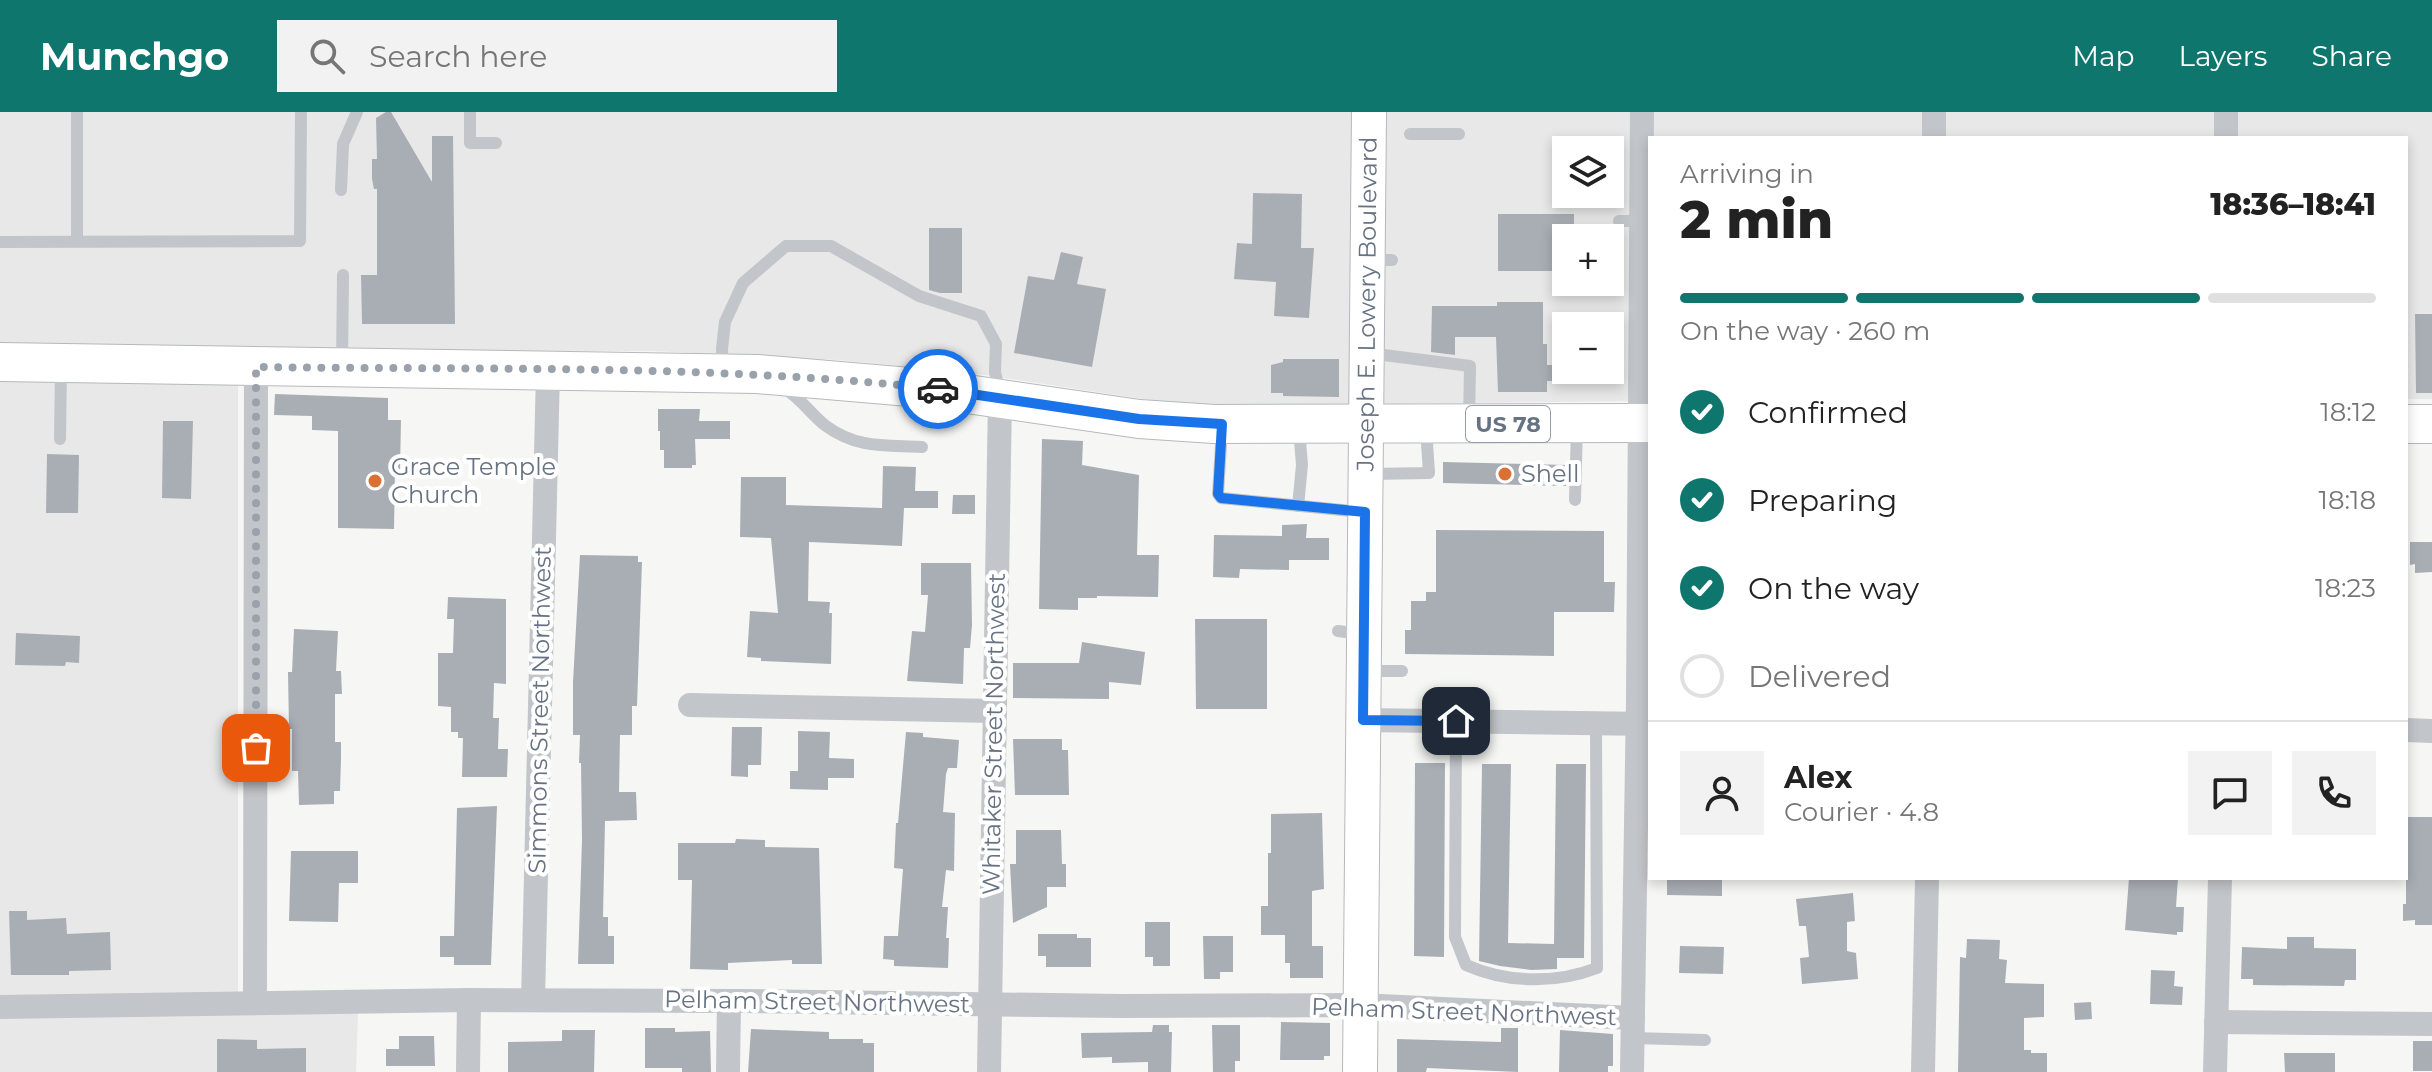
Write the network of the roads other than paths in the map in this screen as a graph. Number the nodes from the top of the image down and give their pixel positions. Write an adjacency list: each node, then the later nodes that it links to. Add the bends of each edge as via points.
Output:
1 (77, 112): 16 (lane)
2 (301, 112): 16 (lane, via 300,241)
3 (357, 112): 14 (lane, via 343,144)
4 (470, 112): 13 (lane, via 470,143)
5 (1369, 112): 19 (main road, Joseph E. Lowery Boulevard, via 1380,260)
6 (1642, 112): 15 (street)
7 (1934, 112): 11 (street)
8 (2226, 112): 12 (street)
9 (1410, 134): 10 (lane)
10 (1459, 134)
11 (1934, 136)
12 (2226, 136)
13 (496, 143)
14 (341, 190)
15 (1638, 230): 28 (street)
16 (77, 241): 17 (lane)
17 (0, 242)
18 (343, 275): 23 (lane)
19 (1367, 353): 31 (main road, Joseph E. Lowery Boulevard); 33 (lane, via 1470,366)
20 (0, 362): 21 (main road, US 78)
21 (61, 363): 22 (main road, US 78); 36 (lane)
22 (256, 367): 23 (main road, US 78); 57 (street)
23 (342, 368): 24 (main road, US 78)
24 (548, 371): 25 (main road, US 78); 55 (street, Simmons Street Northwest)
25 (740, 374): 26 (main road, US 78); 26 (lane, via 722,349 725,322 743,283 786,246 831,246 919,296 981,316 996,344); 37 (lane, via 793,393 825,426 855,443)
26 (1000, 397): 29 (main road, US 78, via 1139,419); 45 (street, Whitaker Street Northwest)
27 (1577, 423): 28 (main road, US 78); 33 (main road, US 78); 39 (lane)
28 (1646, 423): 49 (street)
29 (1222, 424): 30 (main road, US 78); 40 (lane, via 1221,498)
30 (1299, 424): 31 (main road, US 78); 40 (lane)
31 (1366, 424): 32 (main road, US 78); 38 (main road, Joseph E. Lowery Boulevard)
32 (1426, 424): 33 (main road, US 78); 38 (lane, via 1429,473)
33 (1469, 424)
34 (2408, 424): 35 (main road)
35 (2432, 424)
36 (60, 439)
37 (922, 447)
38 (1366, 474): 41 (main road, Joseph E. Lowery Boulevard)
39 (1575, 500)
40 (1298, 506): 41 (lane)
41 (1365, 512): 43 (main road, Joseph E. Lowery Boulevard, via 1351,633)
42 (1402, 671): 43 (lane)
43 (1359, 677): 46 (main road, Joseph E. Lowery Boulevard)
44 (690, 705): 45 (street)
45 (995, 711): 58 (street, Whitaker Street Northwest)
46 (1363, 720): 47 (street); 59 (main road, Joseph E. Lowery Boulevard)
47 (1456, 721): 48 (street); 48 (lane, via 1455,937 1466,965 1485,974 1544,980 1597,968)
48 (1596, 723): 49 (street)
49 (1644, 724): 63 (street)
50 (2408, 730): 51 (street)
51 (2432, 731)
52 (1927, 880): 70 (street)
53 (2220, 880): 61 (street)
54 (469, 1000): 55 (street, Pelham Street Northwest); 57 (street, Pelham Street Northwest); 65 (street)
55 (533, 1000): 56 (street, Pelham Street Northwest)
56 (729, 1001): 58 (street, Pelham Street Northwest); 66 (street)
57 (255, 1003): 60 (street, Pelham Street Northwest)
58 (988, 1004): 59 (street, Pelham Street Northwest); 67 (street, Whitaker Street Northwest)
59 (1360, 1005): 63 (street, Pelham Street Northwest); 68 (main road, Joseph E. Lowery Boulevard)
60 (0, 1007)
61 (2216, 1022): 62 (street); 71 (street)
62 (2432, 1024)
63 (1633, 1028): 64 (lane); 69 (street)
64 (1705, 1040)
65 (468, 1072)
66 (728, 1072)
67 (989, 1072)
68 (1360, 1072)
69 (1632, 1072)
70 (1923, 1072)
71 (2215, 1072)

